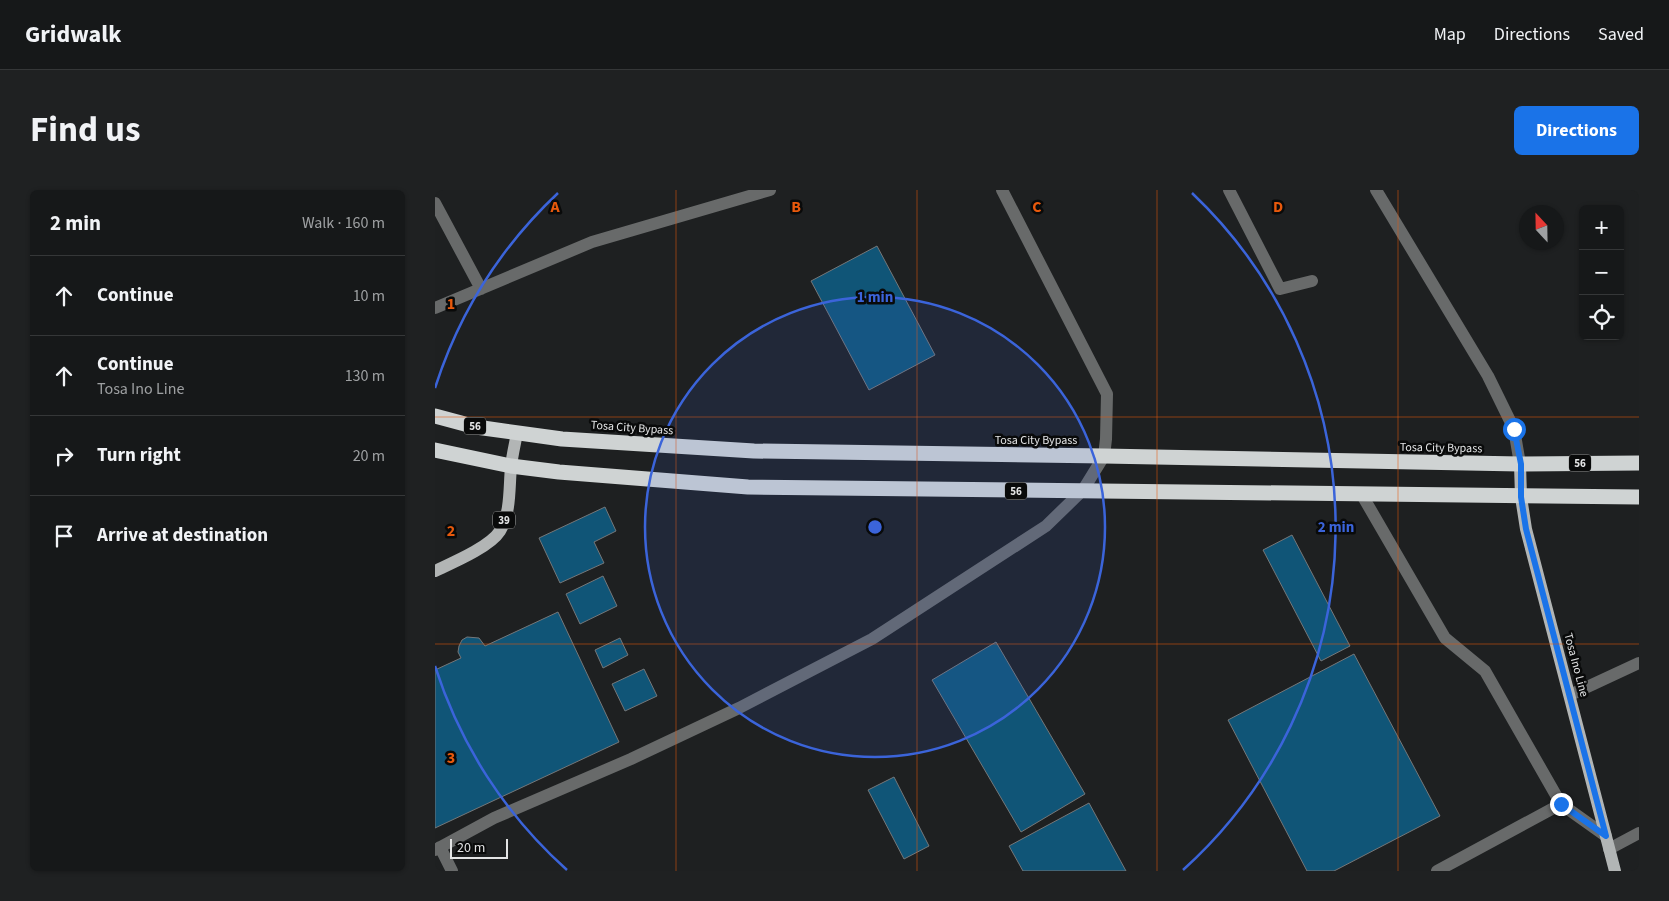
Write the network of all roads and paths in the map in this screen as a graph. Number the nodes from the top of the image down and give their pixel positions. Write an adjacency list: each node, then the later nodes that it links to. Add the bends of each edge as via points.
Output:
1 (771, 190): 7 (street, via 592,242)
2 (1002, 190): 12 (street, via 1107,394)
3 (1229, 190): 6 (street, via 1280,289)
4 (1376, 190): 14 (street, via 1488,376 1514,429)
5 (435, 202): 7 (street)
6 (1313, 281)
7 (481, 289): 8 (street)
8 (435, 308)
9 (435, 416): 10 (highway, Tosa City Bypass / 56)
10 (517, 433): 12 (highway, Tosa City Bypass / 56, via 562,439 754,451); 15 (main road, 39)
11 (435, 450): 15 (highway, 56)
12 (1104, 456): 14 (highway, Tosa City Bypass / 56); 16 (street)
13 (1639, 463): 14 (highway, Tosa City Bypass / 56)
14 (1521, 464): 18 (main road, Tosa Ino Line)
15 (511, 466): 16 (highway, 56, via 747,487); 20 (main road, 39, via 505,518 499,532 470,553)
16 (1083, 490): 17 (highway, 56); 26 (street, via 1047,526 872,639 739,708 494,818)
17 (1362, 495): 18 (highway, 56); 23 (street, via 1445,638 1485,672)
18 (1521, 497): 19 (highway, 56); 22 (main road, Tosa Ino Line, via 1526,529)
19 (1639, 497)
20 (435, 571)
21 (1639, 663): 22 (street)
22 (1570, 695): 25 (main road, Tosa Ino Line)
23 (1561, 804): 25 (street); 29 (street)
24 (1639, 833): 27 (street)
25 (1606, 836): 27 (main road, Tosa Ino Line)
26 (437, 848): 28 (street)
27 (1609, 849): 30 (main road, Tosa Ino Line)
28 (452, 871)
29 (1437, 871)
30 (1615, 871)

